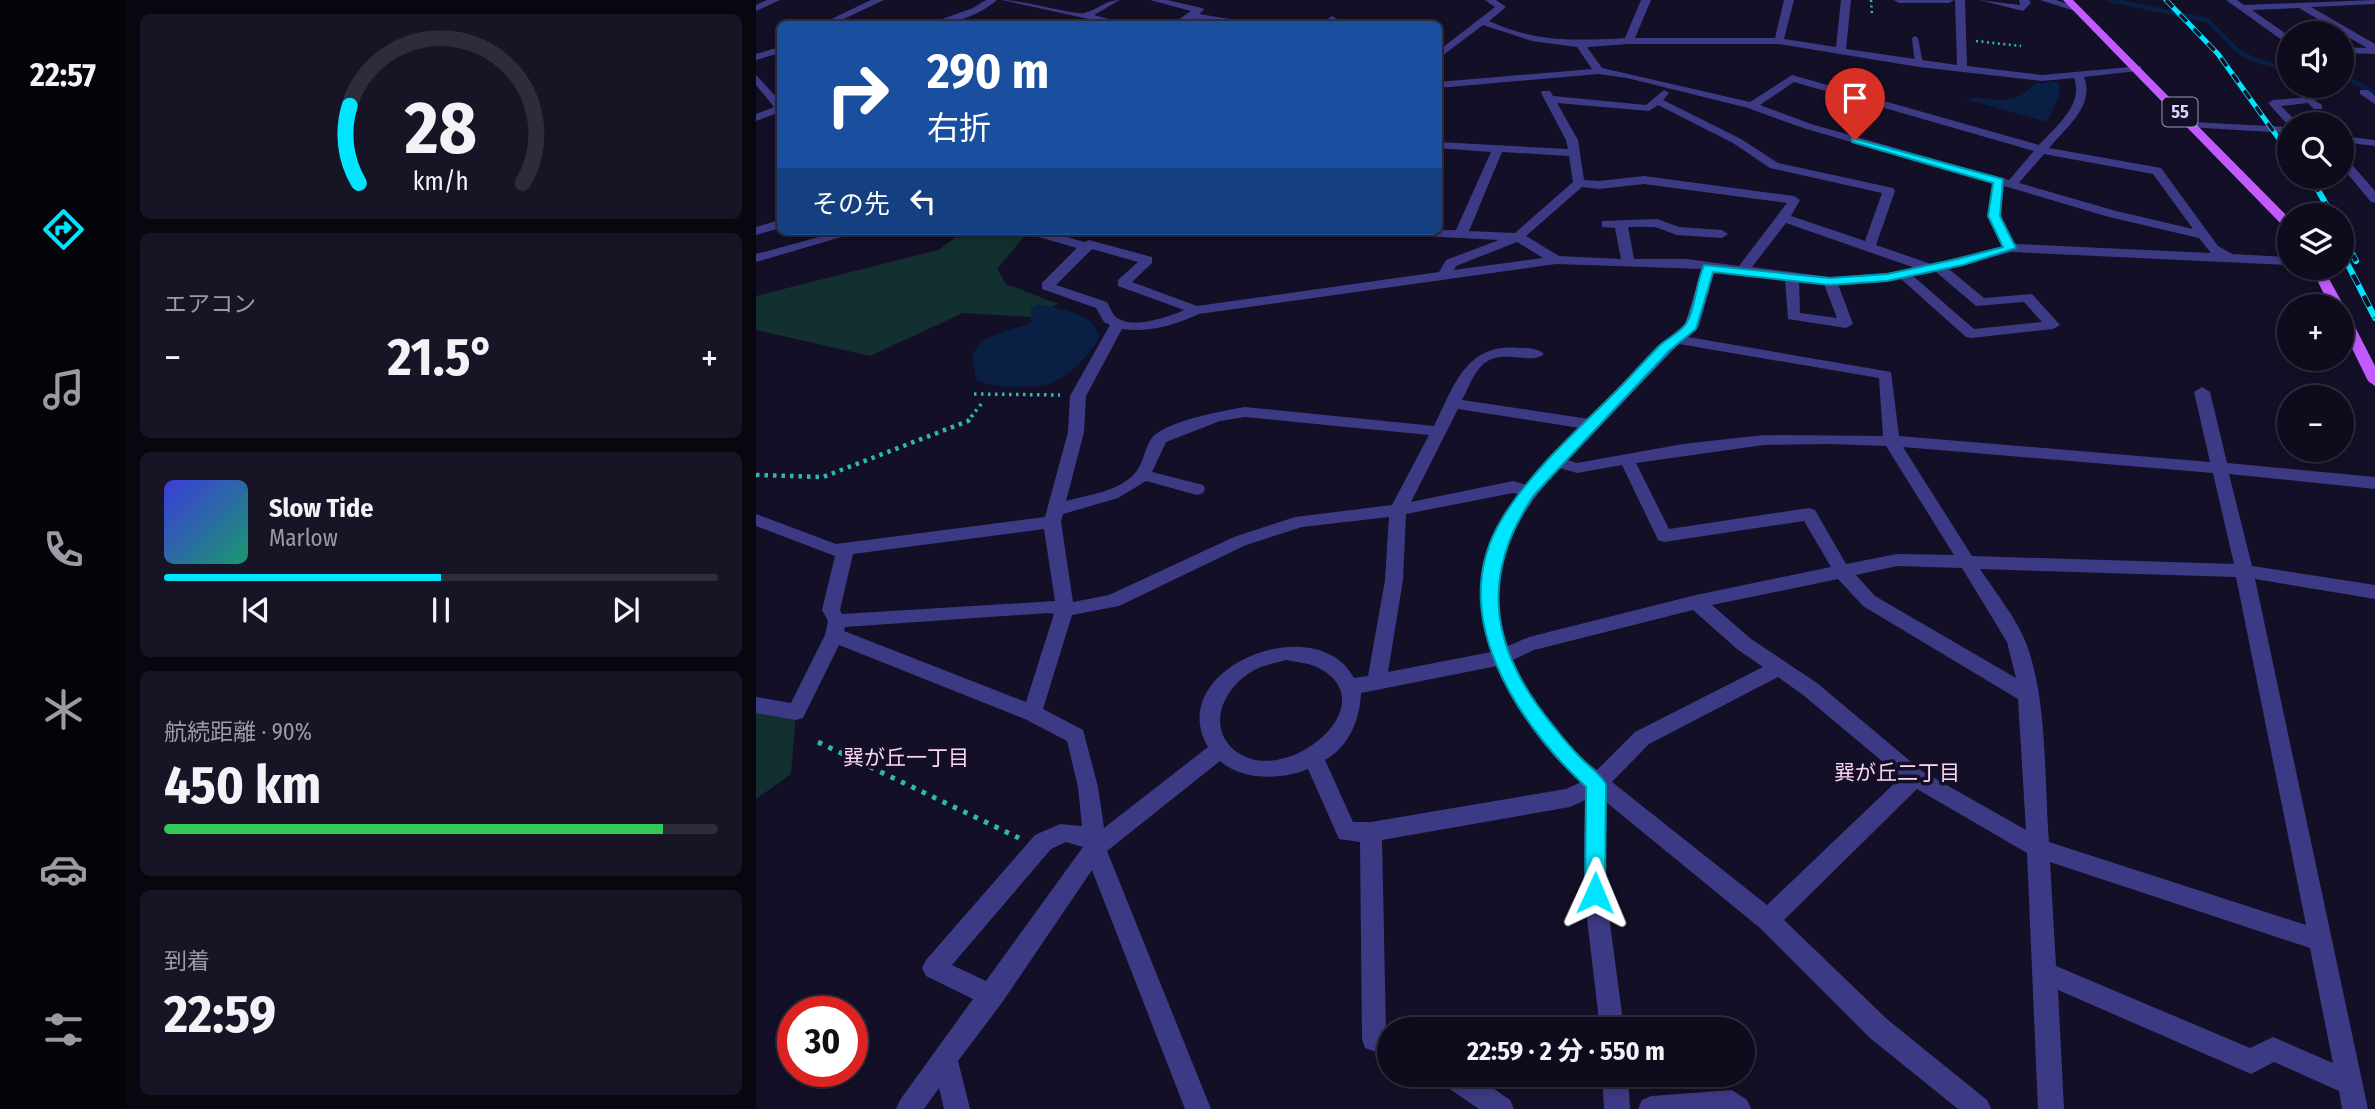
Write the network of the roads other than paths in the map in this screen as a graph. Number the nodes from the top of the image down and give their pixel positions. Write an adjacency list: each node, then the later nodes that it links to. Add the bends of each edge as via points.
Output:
1 (775, 0): 22 (street)
2 (858, 0): 19 (street)
3 (992, 0): 26 (street)
4 (1007, 0): 27 (street)
5 (1115, 0): 27 (street)
6 (1155, 0): 28 (street, via 1199,9)
7 (1490, 0): 35 (street, via 1501,7)
8 (1646, 0): 38 (street)
9 (1789, 0): 39 (street)
10 (1846, 0): 44 (street)
11 (1899, 0): 12 (street)
12 (1949, 0)
13 (1960, 0): 48 (street)
14 (1984, 0): 15 (street, via 2023,8)
15 (2024, 0)
16 (2045, 0): 25 (street)
17 (2068, 0): 25 (main road, 55)
18 (2231, 0): 24 (street)
19 (876, 2): 29 (street)
20 (2372, 3): 21 (street)
21 (2299, 5): 24 (street); 42 (street)
22 (756, 8)
23 (946, 8): 26 (street)
24 (2242, 8): 36 (street)
25 (2078, 9): 49 (main road, 55)
26 (965, 14): 30 (street); 31 (street)
27 (1085, 16): 32 (street)
28 (1190, 16): 33 (street); 34 (street)
29 (839, 21)
30 (943, 21)
31 (972, 21)
32 (1108, 21)
33 (1181, 21)
34 (1221, 21)
35 (1482, 22): 40 (street, via 1506,34 1538,41); 45 (street)
36 (2277, 33)
37 (1915, 38): 47 (lane)
38 (1629, 41): 39 (street); 40 (street)
39 (1779, 41): 44 (street)
40 (1584, 44): 50 (street)
41 (2354, 50): 42 (street)
42 (2375, 50)
43 (777, 51): 46 (street)
44 (1842, 51): 47 (street)
45 (1442, 53)
46 (756, 57)
47 (1919, 64): 48 (street)
48 (1962, 68): 51 (street, via 2042,78)
49 (2137, 68): 51 (street); 68 (main road, 55)
50 (1599, 71): 52 (street); 55 (street)
51 (2078, 74): 74 (street, via 2084,90 2078,107)
52 (1539, 75): 54 (street); 58 (street)
53 (756, 78): 57 (street)
54 (1442, 85)
55 (1668, 87): 60 (street); 63 (street)
56 (2364, 92): 61 (street)
57 (772, 97): 59 (street); 62 (street)
58 (1549, 99): 60 (street, via 1649,108); 75 (street, via 1573,140)
59 (756, 101)
60 (1657, 101): 79 (street, via 1738,141)
61 (2375, 102)
62 (777, 103)
63 (1752, 106): 74 (street, via 1792,78); 78 (street)
64 (2318, 107): 66 (street, via 2310,100 2273,103)
65 (777, 108): 67 (street)
66 (2282, 112)
67 (756, 118)
68 (2192, 125): 69 (street); 81 (main road, 55)
69 (2277, 129)
70 (2354, 140): 71 (street)
71 (2375, 143)
72 (1442, 145): 73 (street)
73 (1498, 149): 75 (street); 92 (street)
74 (2042, 150): 78 (street); 91 (street, via 2157,171)
75 (1574, 153): 77 (street)
76 (2354, 174): 80 (street)
77 (1579, 183): 79 (street, via 1644,180); 93 (street)
78 (2005, 183): 91 (street); 96 (street, via 1994,216)
79 (1800, 186): 82 (street); 95 (street, via 1889,191)
80 (2375, 199)
81 (2277, 213)
82 (1784, 218): 95 (street); 104 (street)
83 (1621, 223): 84 (street); 88 (street, via 1657,223 1677,231); 101 (street)
84 (1606, 224)
85 (777, 225): 86 (street)
86 (756, 230)
87 (1442, 234): 92 (street)
88 (1722, 234)
89 (841, 235): 97 (street)
90 (1046, 235): 94 (street)
91 (2204, 235): 98 (street, via 2213,249)
92 (1460, 236): 93 (street)
93 (1518, 237): 99 (street); 106 (street, via 1451,263)
94 (1086, 247): 109 (street, via 1089,244 1147,260); 109 (street, via 1047,286)
95 (1869, 247): 103 (street)
96 (2010, 248): 98 (street); 103 (street)
97 (756, 258)
98 (2230, 259): 100 (street)
99 (1556, 260): 101 (street); 106 (street)
100 (2277, 261)
101 (1628, 262): 102 (street)
102 (1709, 267): 104 (street); 112 (street, via 1692,326)
103 (1934, 267): 105 (street); 105 (street, via 1981,303 2027,297 2053,325 1971,334)
104 (1742, 271): 107 (street)
105 (1903, 274): 108 (street)
106 (1443, 277): 110 (street)
107 (1792, 278): 108 (street); 108 (street, via 1793,317 1846,324)
108 (1830, 282)
109 (1113, 294): 110 (street); 111 (street, via 1108,319)
110 (1196, 310): 111 (street, via 1176,320 1138,328)
111 (1118, 324): 129 (street, via 1078,396 1076,432)
112 (1675, 339): 118 (street); 120 (street, via 1886,375)
113 (2354, 339): 115 (main road)
114 (1537, 354): 117 (street, via 1501,351 1487,355 1472,367)
115 (2375, 381)
116 (2202, 392): 123 (street)
117 (1452, 404): 118 (street); 119 (street)
118 (1594, 425): 122 (street)
119 (1437, 431): 124 (street, via 1236,412 1159,439); 128 (street)
120 (1891, 441): 121 (street, via 1764,440); 123 (street); 132 (street)
121 (1627, 460): 122 (street, via 1577,468); 133 (street, via 1664,536 1809,514)
122 (1558, 461): 127 (street)
123 (2220, 468): 125 (street); 134 (street)
124 (1143, 475): 126 (street); 129 (street, via 1121,492 1082,500)
125 (2375, 483)
126 (1197, 489)
127 (1529, 491): 128 (street, via 1513,487); 139 (street, via 1509,520 1492,570 1489,603)
128 (1398, 510): 137 (street, via 1280,527 1113,601); 141 (street, via 1394,580)
129 (1053, 516): 131 (street); 137 (street)
130 (756, 520): 131 (street, via 835,550)
131 (846, 548): 138 (street, via 831,610)
132 (1968, 562): 133 (street, via 1896,560); 134 (street); 143 (street, via 2016,641)
133 (1841, 570): 136 (street); 143 (street, via 1869,601)
134 (2244, 571): 135 (street); 154 (street)
135 (2375, 592)
136 (1696, 602): 139 (street, via 1530,644); 140 (street)
137 (1065, 610): 138 (street, via 1048,606); 145 (street)
138 (835, 628): 144 (street, via 796,712); 145 (street)
139 (1502, 657): 141 (street); 149 (street, via 1526,707)
140 (1779, 668): 148 (street); 149 (street, via 1642,738)
141 (1377, 682): 142 (street)
142 (1350, 687): 146 (street, via 1342,672 1308,654 1264,657 1243,667 1214,697 1208,716 1210,734); 147 (street, via 1353,704 1348,721 1338,738)
143 (2027, 694): 152 (street)
144 (756, 705)
145 (1032, 713): 151 (street, via 1076,736)
146 (1219, 750): 147 (street, via 1255,767 1278,768); 151 (street)
147 (1313, 757): 150 (street, via 1347,832)
148 (1915, 777): 152 (street); 153 (street)
149 (1596, 784): 150 (street, via 1570,798); 153 (street); 157 (street, via 1595,893)
150 (1371, 832): 158 (street)
151 (1095, 843): 156 (street); 156 (street, via 1069,831 1057,833 1038,847 934,968); 166 (street)
152 (2038, 848): 154 (street); 155 (street)
153 (1768, 920): 163 (street, via 1879,1029)
154 (2318, 940): 160 (street)
155 (2045, 974): 160 (street, via 2251,1061 2273,1049); 171 (street)
156 (992, 996): 159 (street)
157 (1610, 1017)
158 (1377, 1040)
159 (946, 1060): 164 (street); 165 (street)
160 (2349, 1083): 172 (street)
161 (1469, 1087): 167 (street)
162 (1616, 1087): 168 (street)
163 (1976, 1108)
164 (909, 1109)
165 (957, 1109)
166 (1198, 1109)
167 (1501, 1109)
168 (1617, 1109)
169 (1651, 1109): 170 (street, via 1732,1103)
170 (1738, 1109)
171 (2051, 1109)
172 (2355, 1109)

